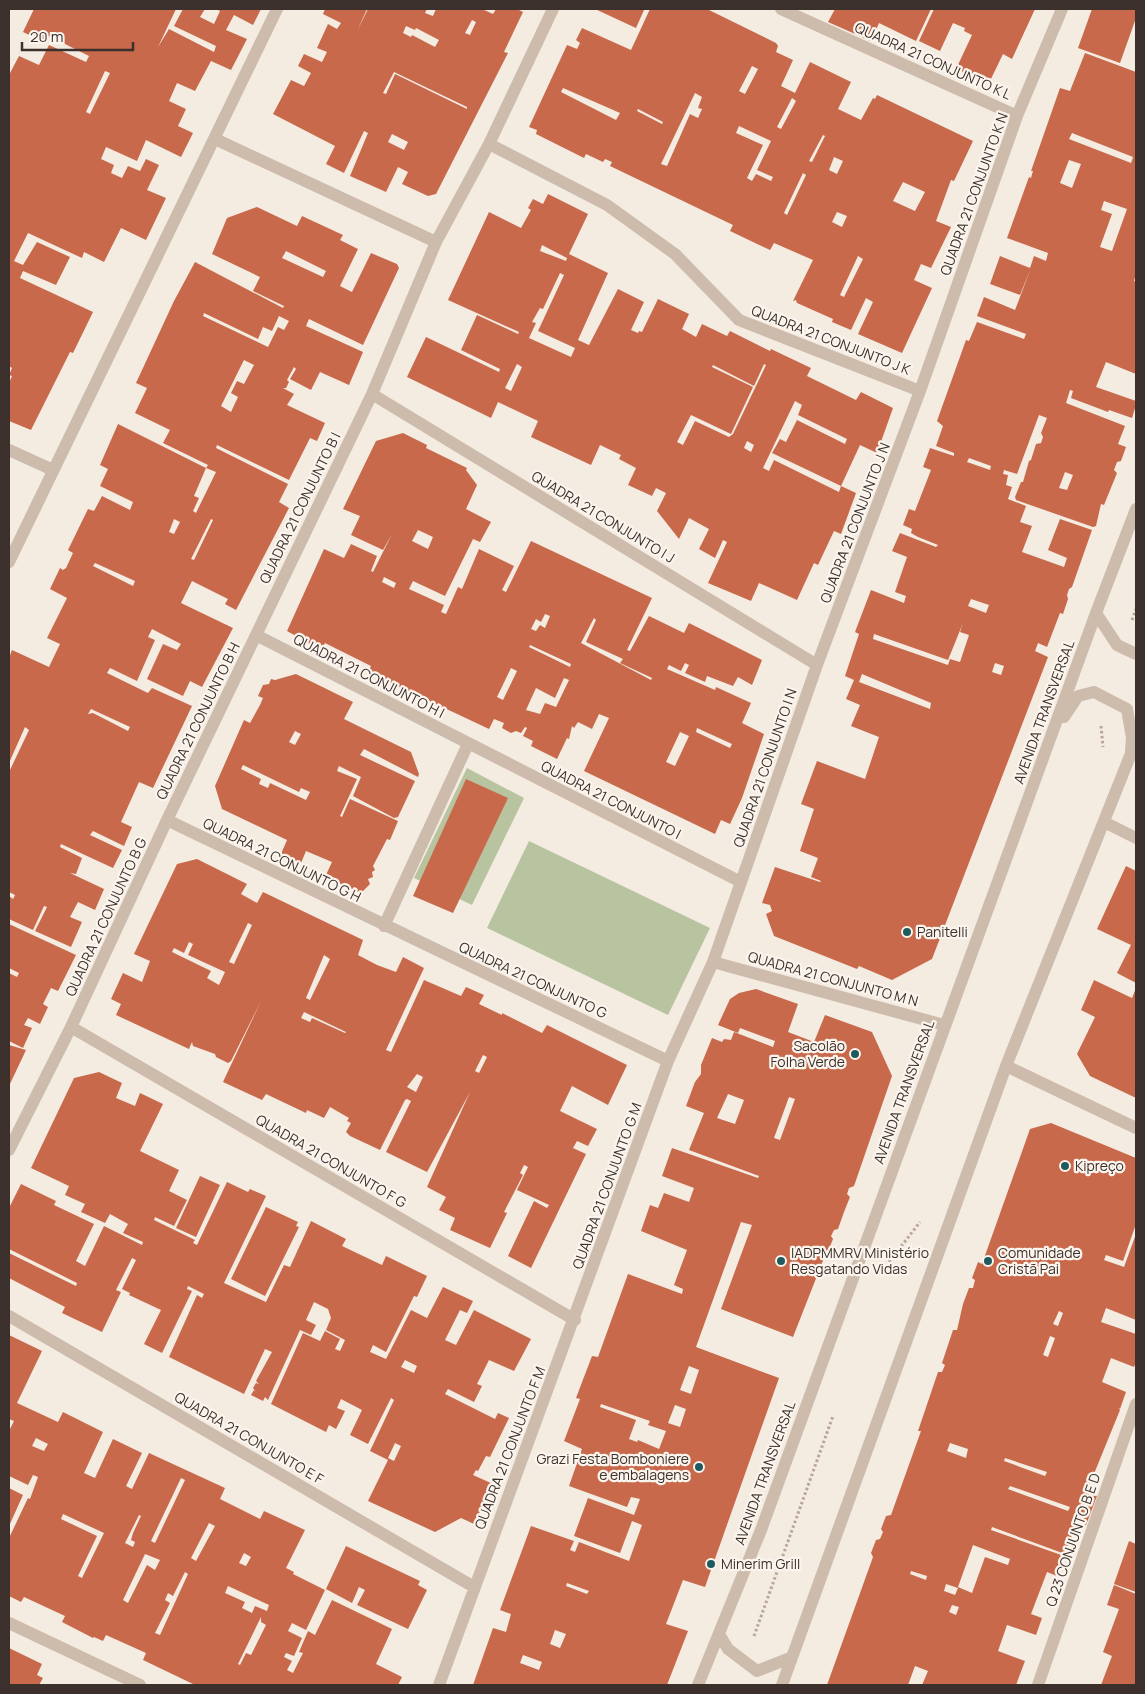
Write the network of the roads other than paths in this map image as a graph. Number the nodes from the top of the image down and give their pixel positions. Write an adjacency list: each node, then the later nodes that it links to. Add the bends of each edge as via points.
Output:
1 (277, 9): 6 (street)
2 (553, 9): 7 (street, QUADRA 21 CONJUNTO B I)
3 (781, 9): 5 (street, QUADRA 21 CONJUNTO K L)
4 (1062, 9): 5 (street, QUADRA 21 CONJUNTO K N)
5 (1017, 116): 9 (street, QUADRA 21 CONJUNTO K N)
6 (215, 140): 8 (street); 12 (street)
7 (489, 144): 8 (street, QUADRA 21 CONJUNTO B I); 9 (street, QUADRA 21 CONJUNTO J K, via 607,205 675,254 739,320)
8 (436, 242): 10 (street, QUADRA 21 CONJUNTO B I)
9 (920, 391): 18 (street, QUADRA 21 CONJUNTO J N)
10 (372, 394): 16 (street, QUADRA 21 CONJUNTO B I); 18 (street, QUADRA 21 CONJUNTO I J)
11 (9, 450): 12 (street)
12 (52, 470): 14 (street)
13 (1136, 509): 15 (street, AVENIDA TRANSVERSAL)
14 (9, 562)
15 (1096, 613): 17 (street, via 1117,646); 19 (street, AVENIDA TRANSVERSAL)
16 (256, 635): 21 (street, QUADRA 21 CONJUNTO H I); 23 (street, QUADRA 21 CONJUNTO B H)
17 (1136, 654)
18 (818, 665): 26 (street, QUADRA 21 CONJUNTO I N)
19 (1055, 729): 22 (street, via 1078,696 1094,692 1127,709 1132,738); 29 (street, AVENIDA TRANSVERSAL)
20 (1136, 741): 22 (street)
21 (468, 744): 26 (street, QUADRA 21 CONJUNTO I); 27 (street)
22 (1131, 757): 24 (street)
23 (167, 820): 27 (street, QUADRA 21 CONJUNTO G H); 30 (street, QUADRA 21 CONJUNTO B G)
24 (1104, 822): 25 (street); 32 (street)
25 (1136, 838)
26 (741, 882): 28 (street, QUADRA 21 CONJUNTO I N)
27 (384, 926): 31 (street, QUADRA 21 CONJUNTO G)
28 (713, 962): 29 (street, QUADRA 21 CONJUNTO M N); 31 (street, QUADRA 21 CONJUNTO G M)
29 (944, 1025): 40 (street, AVENIDA TRANSVERSAL, via 761,1530)
30 (71, 1027): 34 (street, QUADRA 21 CONJUNTO B G); 36 (street, QUADRA 21 CONJUNTO F G)
31 (668, 1061): 36 (street, QUADRA 21 CONJUNTO G M)
32 (1006, 1066): 33 (street); 41 (street)
33 (1136, 1128)
34 (9, 1150)
35 (9, 1316): 38 (street, QUADRA 21 CONJUNTO E F)
36 (575, 1320): 38 (street, QUADRA 21 CONJUNTO F M)
37 (1136, 1404): 46 (street, Q 23 CONJUNTO B E D)
38 (474, 1587): 43 (street, QUADRA 21 CONJUNTO F M)
39 (9, 1623): 42 (street)
40 (719, 1634): 41 (street, via 728,1649 757,1671); 44 (street, AVENIDA TRANSVERSAL)
41 (790, 1658): 45 (street)
42 (140, 1685)
43 (439, 1685)
44 (698, 1685)
45 (782, 1685)
46 (1038, 1685)

